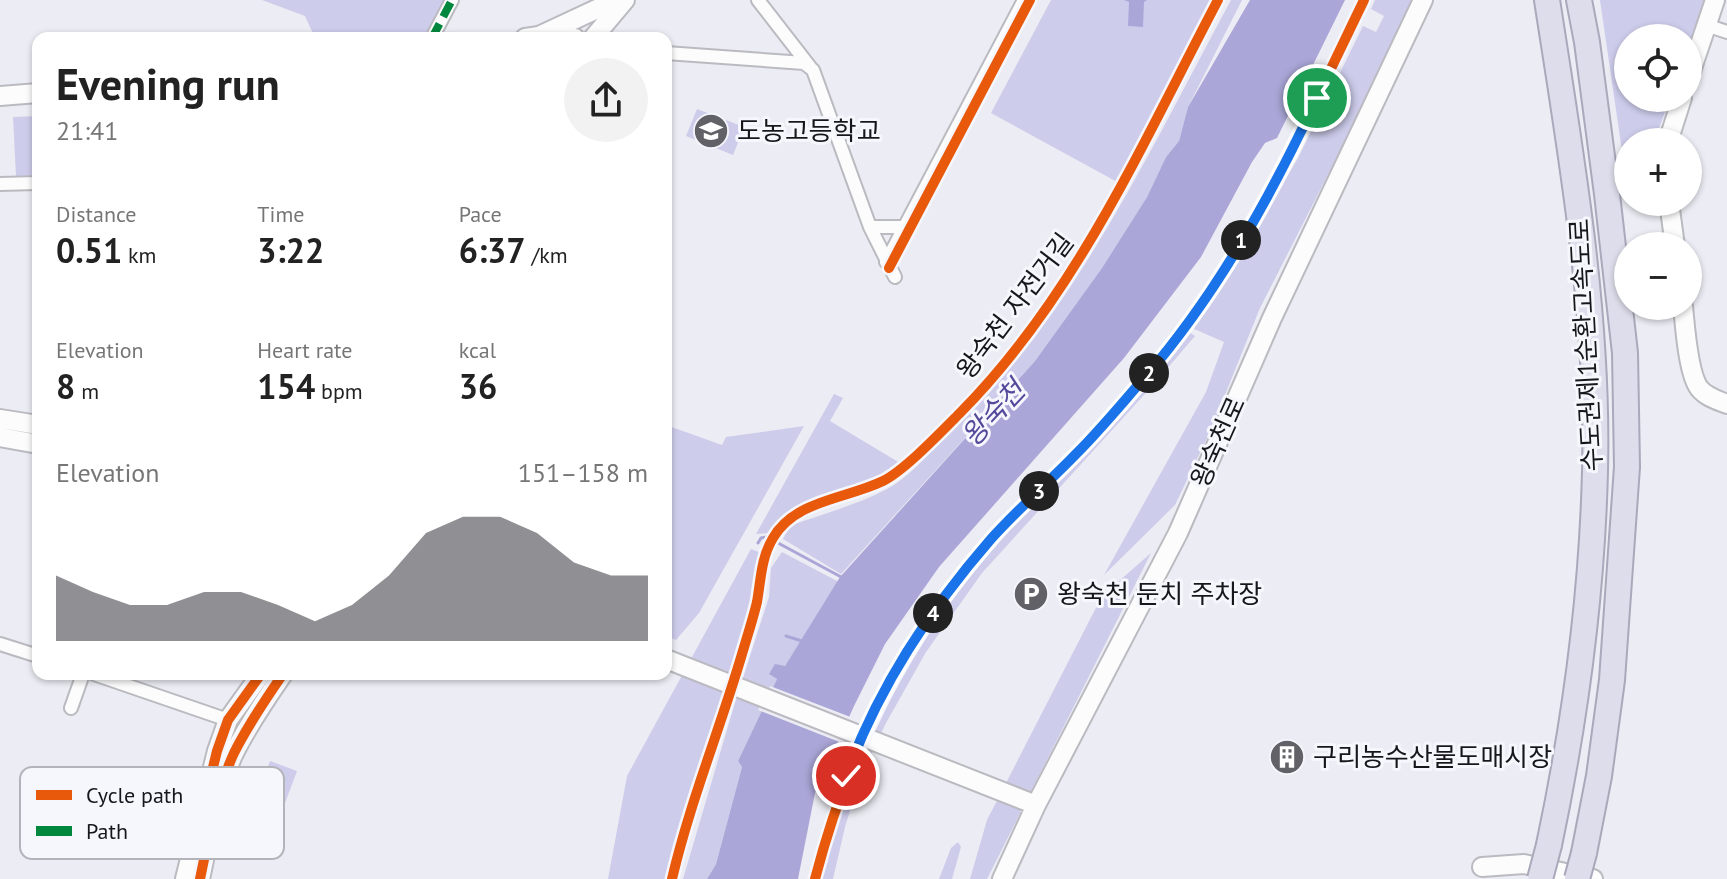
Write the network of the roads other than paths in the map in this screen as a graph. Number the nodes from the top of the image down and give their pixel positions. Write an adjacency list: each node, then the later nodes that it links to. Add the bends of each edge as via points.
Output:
1 (452, 0): 11 (street)
2 (616, 0): 12 (street)
3 (625, 0): 13 (street)
4 (758, 0): 17 (street)
5 (1024, 0): 23 (street)
6 (1423, 0): 43 (street, 왕숙천로, via 1272,318 1178,533)
7 (1547, 0): 50 (highway, 수도권제1순환고속도로, bridge, via 1577,197 1592,348 1596,470 1578,687)
8 (1579, 0): 51 (highway, 수도권제1순환고속도로, bridge, via 1625,353 1627,467 1612,680)
9 (1715, 0): 10 (street)
10 (1706, 25): 14 (street); 15 (street)
11 (435, 32)
12 (543, 32)
13 (598, 32)
14 (1727, 32)
15 (1702, 37)
16 (672, 53): 17 (street, via 804,63)
17 (811, 68): 22 (street)
18 (32, 93): 19 (street)
19 (0, 96)
20 (32, 183): 21 (street)
21 (0, 184)
22 (870, 227): 23 (street); 24 (street)
23 (905, 227): 24 (street)
24 (886, 262): 25 (street)
25 (895, 277)
26 (1685, 320): 27 (street, via 1698,387)
27 (1727, 404)
28 (0, 419): 29 (street)
29 (32, 424)
30 (0, 437): 31 (street)
31 (32, 443)
32 (0, 644): 33 (street)
33 (32, 654)
34 (672, 661): 43 (street)
35 (81, 680): 39 (street)
36 (111, 680): 40 (street)
37 (257, 680): 40 (street)
38 (279, 680): 42 (street, via 248,726)
39 (71, 708)
40 (228, 720): 41 (street)
41 (213, 767)
42 (229, 767)
43 (1030, 803): 48 (street, 왕숙천로)
44 (190, 859): 46 (street)
45 (205, 859): 47 (street)
46 (185, 879)
47 (200, 879)
48 (1002, 879)
49 (1508, 879): 52 (street, via 1482,867 1524,864)
50 (1540, 879)
51 (1577, 879)
52 (1593, 879)

